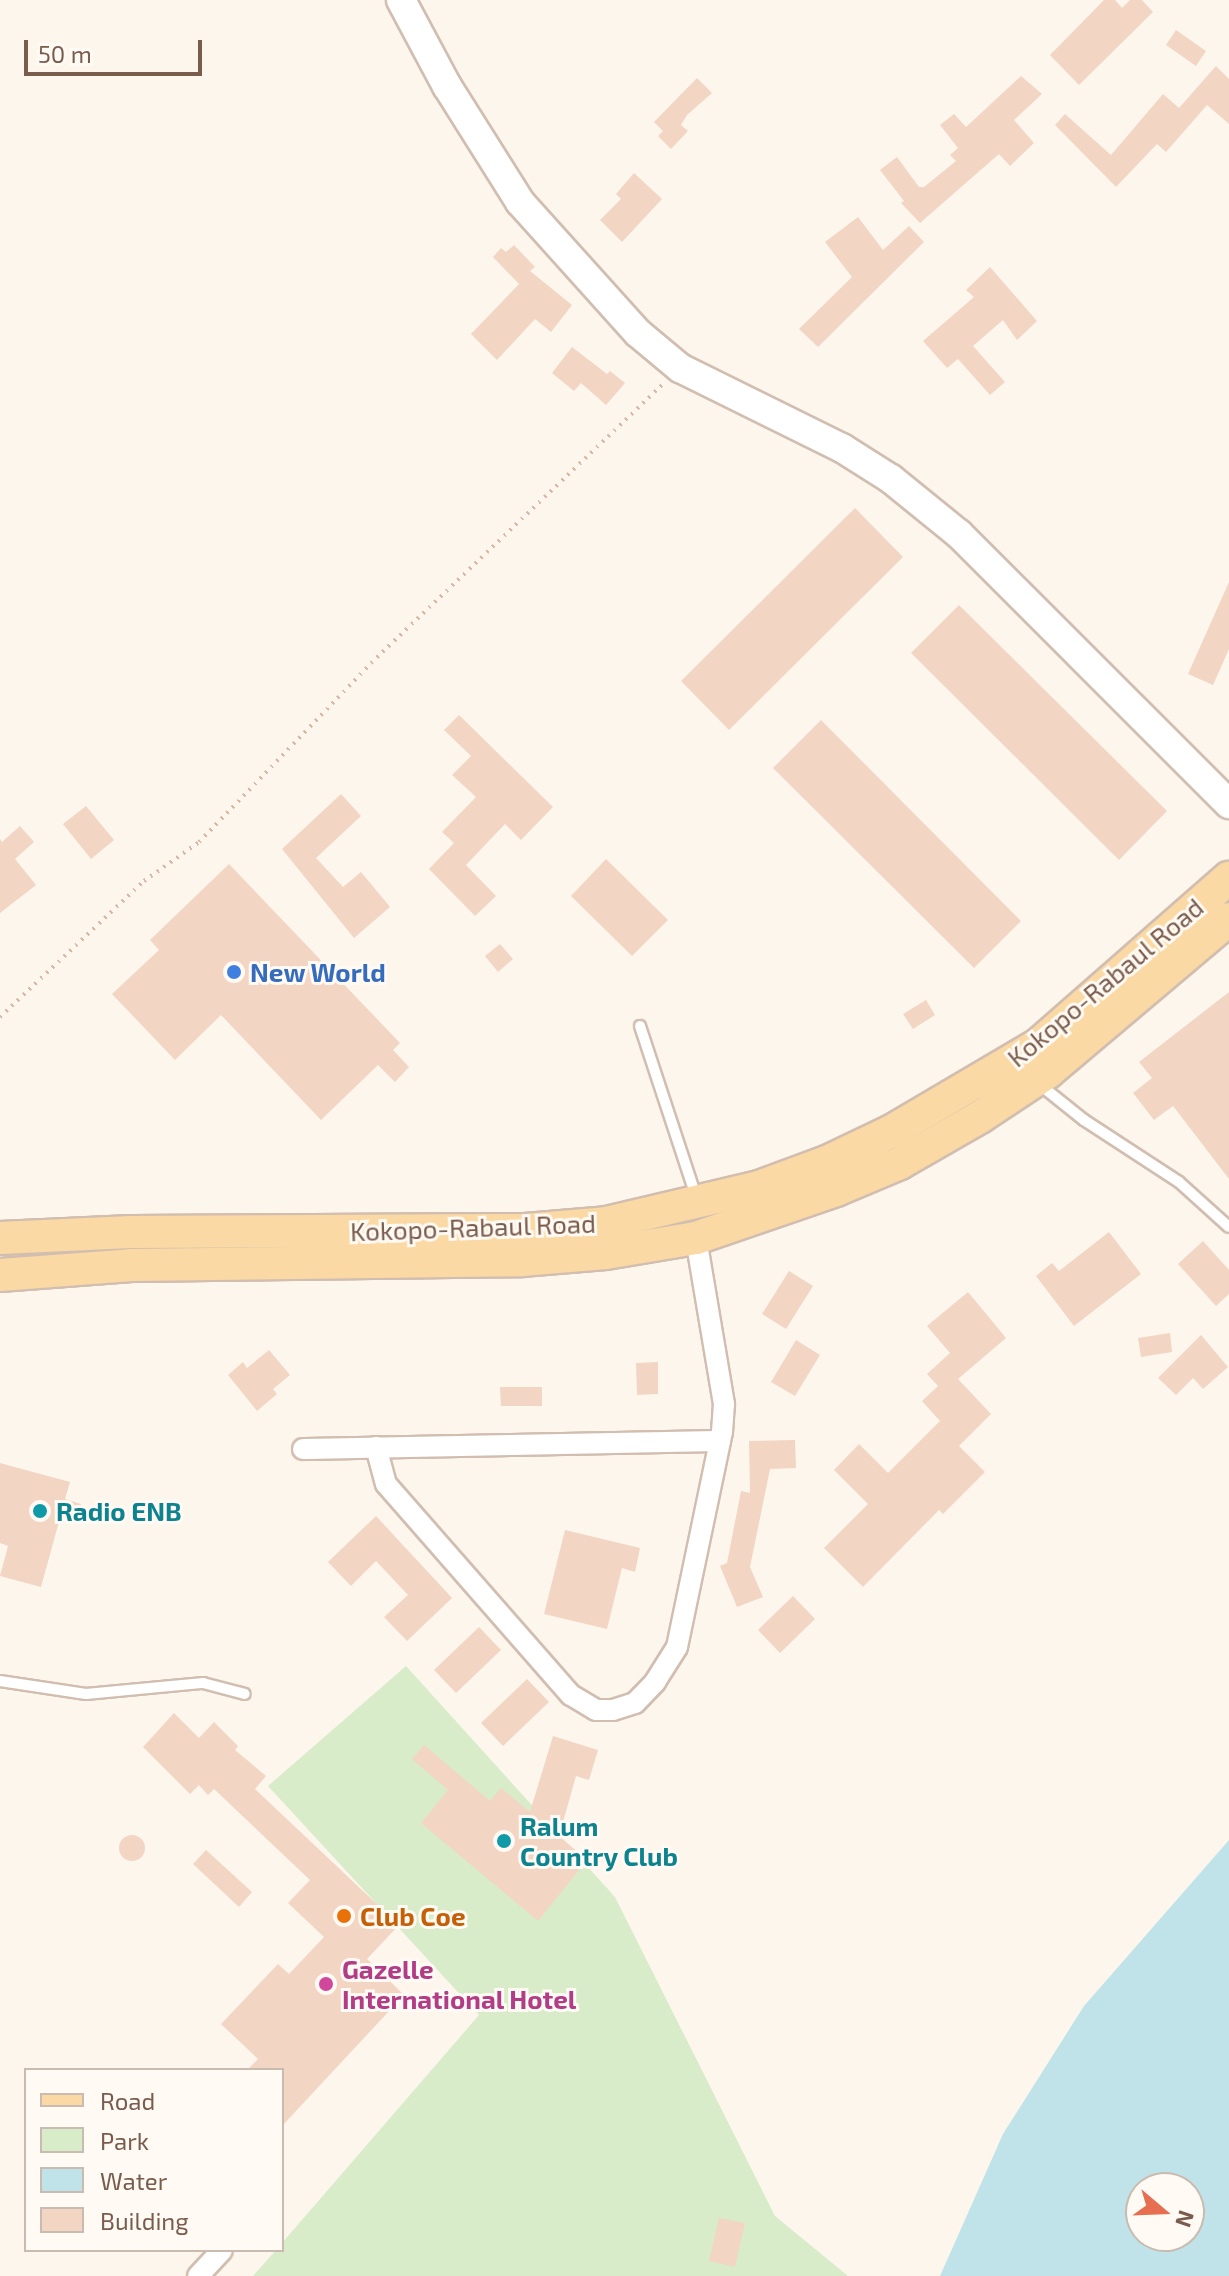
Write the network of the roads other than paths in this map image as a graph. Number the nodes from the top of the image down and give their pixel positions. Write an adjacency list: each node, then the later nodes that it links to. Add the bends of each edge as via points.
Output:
1 (401, 0): 2 (street, via 447,86 520,202 638,333 680,368 842,448 891,479 959,534)
2 (1229, 804)
3 (1229, 878): 7 (main road, Kokopo-Rabaul Road, via 1038,1045 971,1088 827,1162)
4 (1229, 919): 6 (main road, Kokopo-Rabaul Road)
5 (640, 1026): 7 (lane)
6 (1034, 1081): 8 (lane, via 1179,1182); 10 (main road, Kokopo-Rabaul Road, via 900,1163)
7 (698, 1202): 9 (main road, Kokopo-Rabaul Road, via 606,1223 525,1230 131,1232)
8 (1229, 1227)
9 (0, 1238)
10 (696, 1238): 11 (main road, Kokopo-Rabaul Road, via 522,1260 132,1265); 12 (street, via 724,1404)
11 (0, 1275)
12 (720, 1441): 13 (street); 13 (street, via 677,1647 635,1703 613,1710 596,1710 553,1676 386,1484)
13 (376, 1447): 14 (street)
14 (303, 1449)
15 (0, 1681): 16 (lane, via 86,1694 203,1683)
16 (245, 1694)
17 (220, 2252): 18 (street)
18 (198, 2276)

